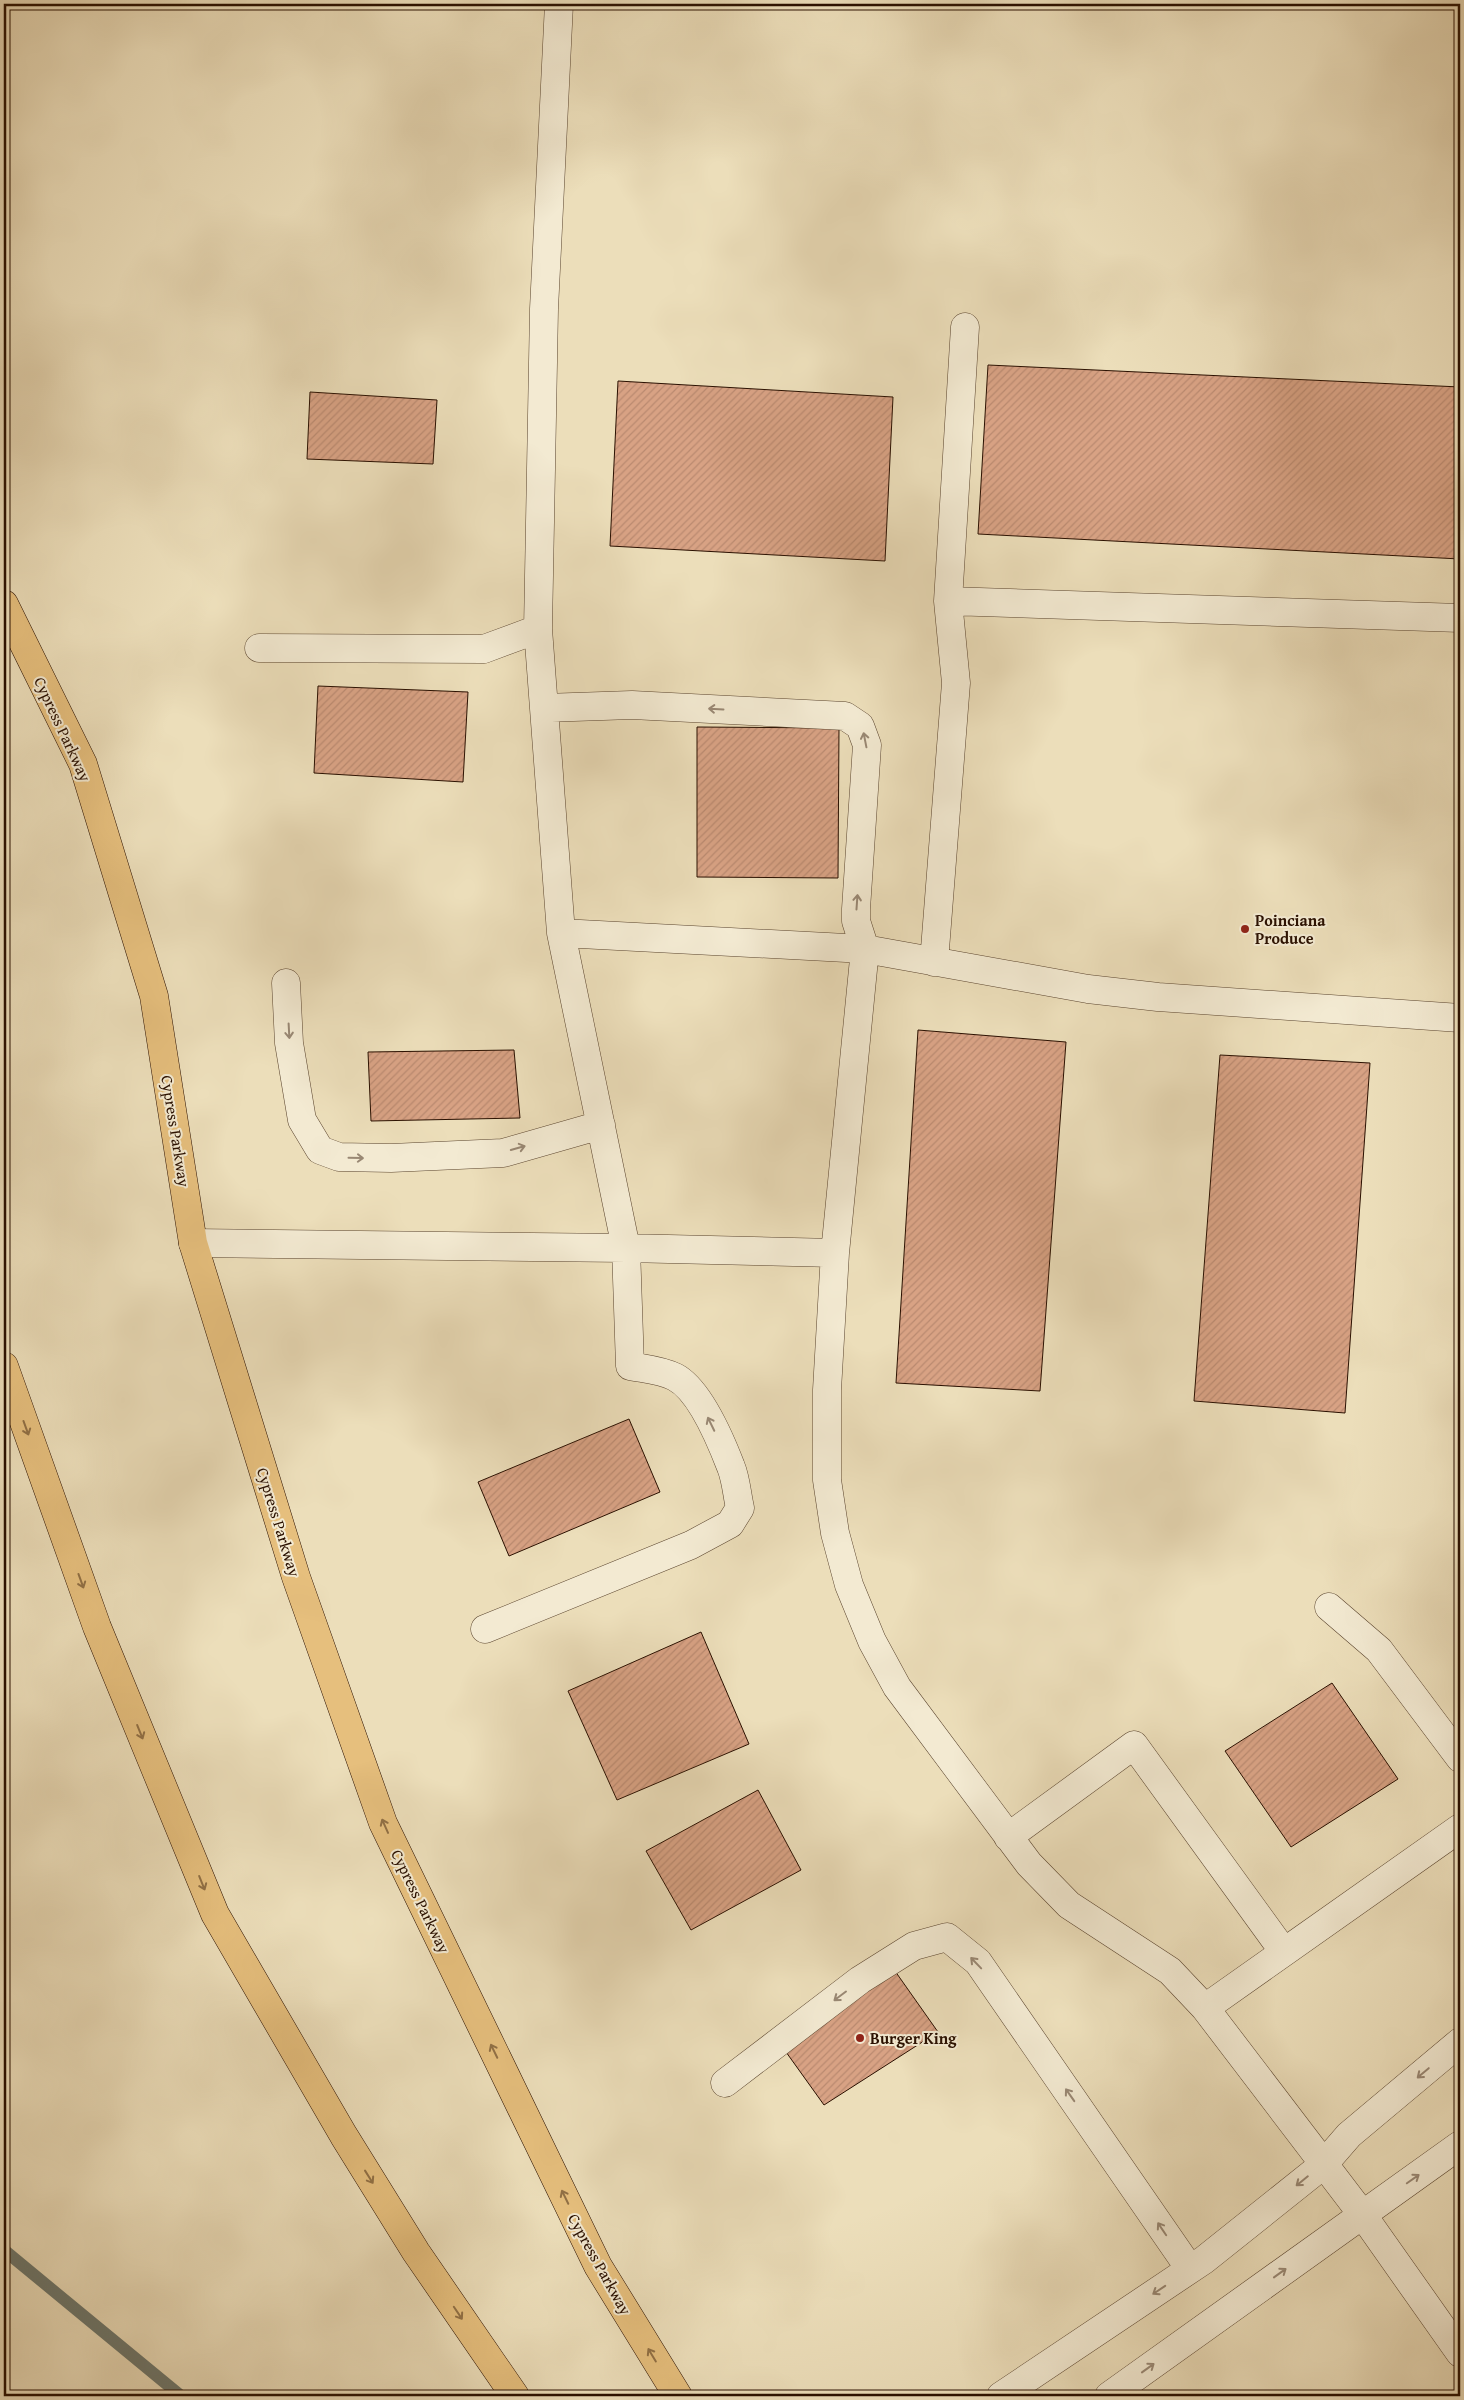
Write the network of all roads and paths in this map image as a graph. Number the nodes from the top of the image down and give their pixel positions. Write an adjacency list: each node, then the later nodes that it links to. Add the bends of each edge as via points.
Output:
1 (559, 4): 6 (street, via 544,309)
2 (965, 327): 3 (street)
3 (948, 601): 5 (street); 11 (street, via 956,682)
4 (4, 604): 15 (main road, Cypress Parkway, via 83,764 154,996)
5 (1460, 618)
6 (538, 629): 7 (street, via 484,649); 8 (street)
7 (259, 648)
8 (544, 708): 9 (street); 10 (street, one-way to 8, via 856,909 867,745 865,734 854,720 845,716 632,705)
9 (562, 933): 10 (street); 14 (street)
10 (865, 949): 11 (street); 17 (street)
11 (934, 962): 13 (street, via 1088,989 1158,997)
12 (286, 983): 14 (street, one-way to 14, via 289,1043 302,1120 320,1150 339,1157 391,1158 503,1153)
13 (1460, 1018)
14 (601, 1125): 16 (street)
15 (194, 1243): 16 (street); 34 (main road, Cypress Parkway, one-way to 15, via 598,2266 383,1823 296,1577)
16 (626, 1248): 17 (street); 20 (street, one-way to 16, via 692,1545 730,1524 740,1508 732,1468 708,1417 689,1388 662,1372 630,1366)
17 (835, 1253): 23 (street, via 827,1390 827,1480 834,1533 872,1641 897,1687)
18 (4, 1366): 33 (main road, one-way to 33, via 97,1627 215,1914 395,2219)
19 (1329, 1607): 21 (street, via 1379,1650)
20 (485, 1629)
21 (1460, 1758)
22 (1460, 1828): 24 (street)
23 (1008, 1837): 24 (street, via 1134,1745); 25 (street, via 1069,1905 1170,1971)
24 (1284, 1952): 25 (street)
25 (1205, 2008): 29 (street)
26 (1460, 2042): 29 (street, one-way to 29, via 1349,2135)
27 (725, 2083): 31 (street, one-way to 27, via 978,1962 947,1937 914,1946 860,1980)
28 (1460, 2145): 30 (street, one-way to 28)
29 (1323, 2165): 30 (street); 31 (street, one-way to 31)
30 (1362, 2214): 32 (street); 36 (street, one-way to 30)
31 (1190, 2269): 35 (street, one-way to 35)
32 (1460, 2353)
33 (515, 2396)
34 (678, 2396)
35 (1001, 2396)
36 (1109, 2396)

